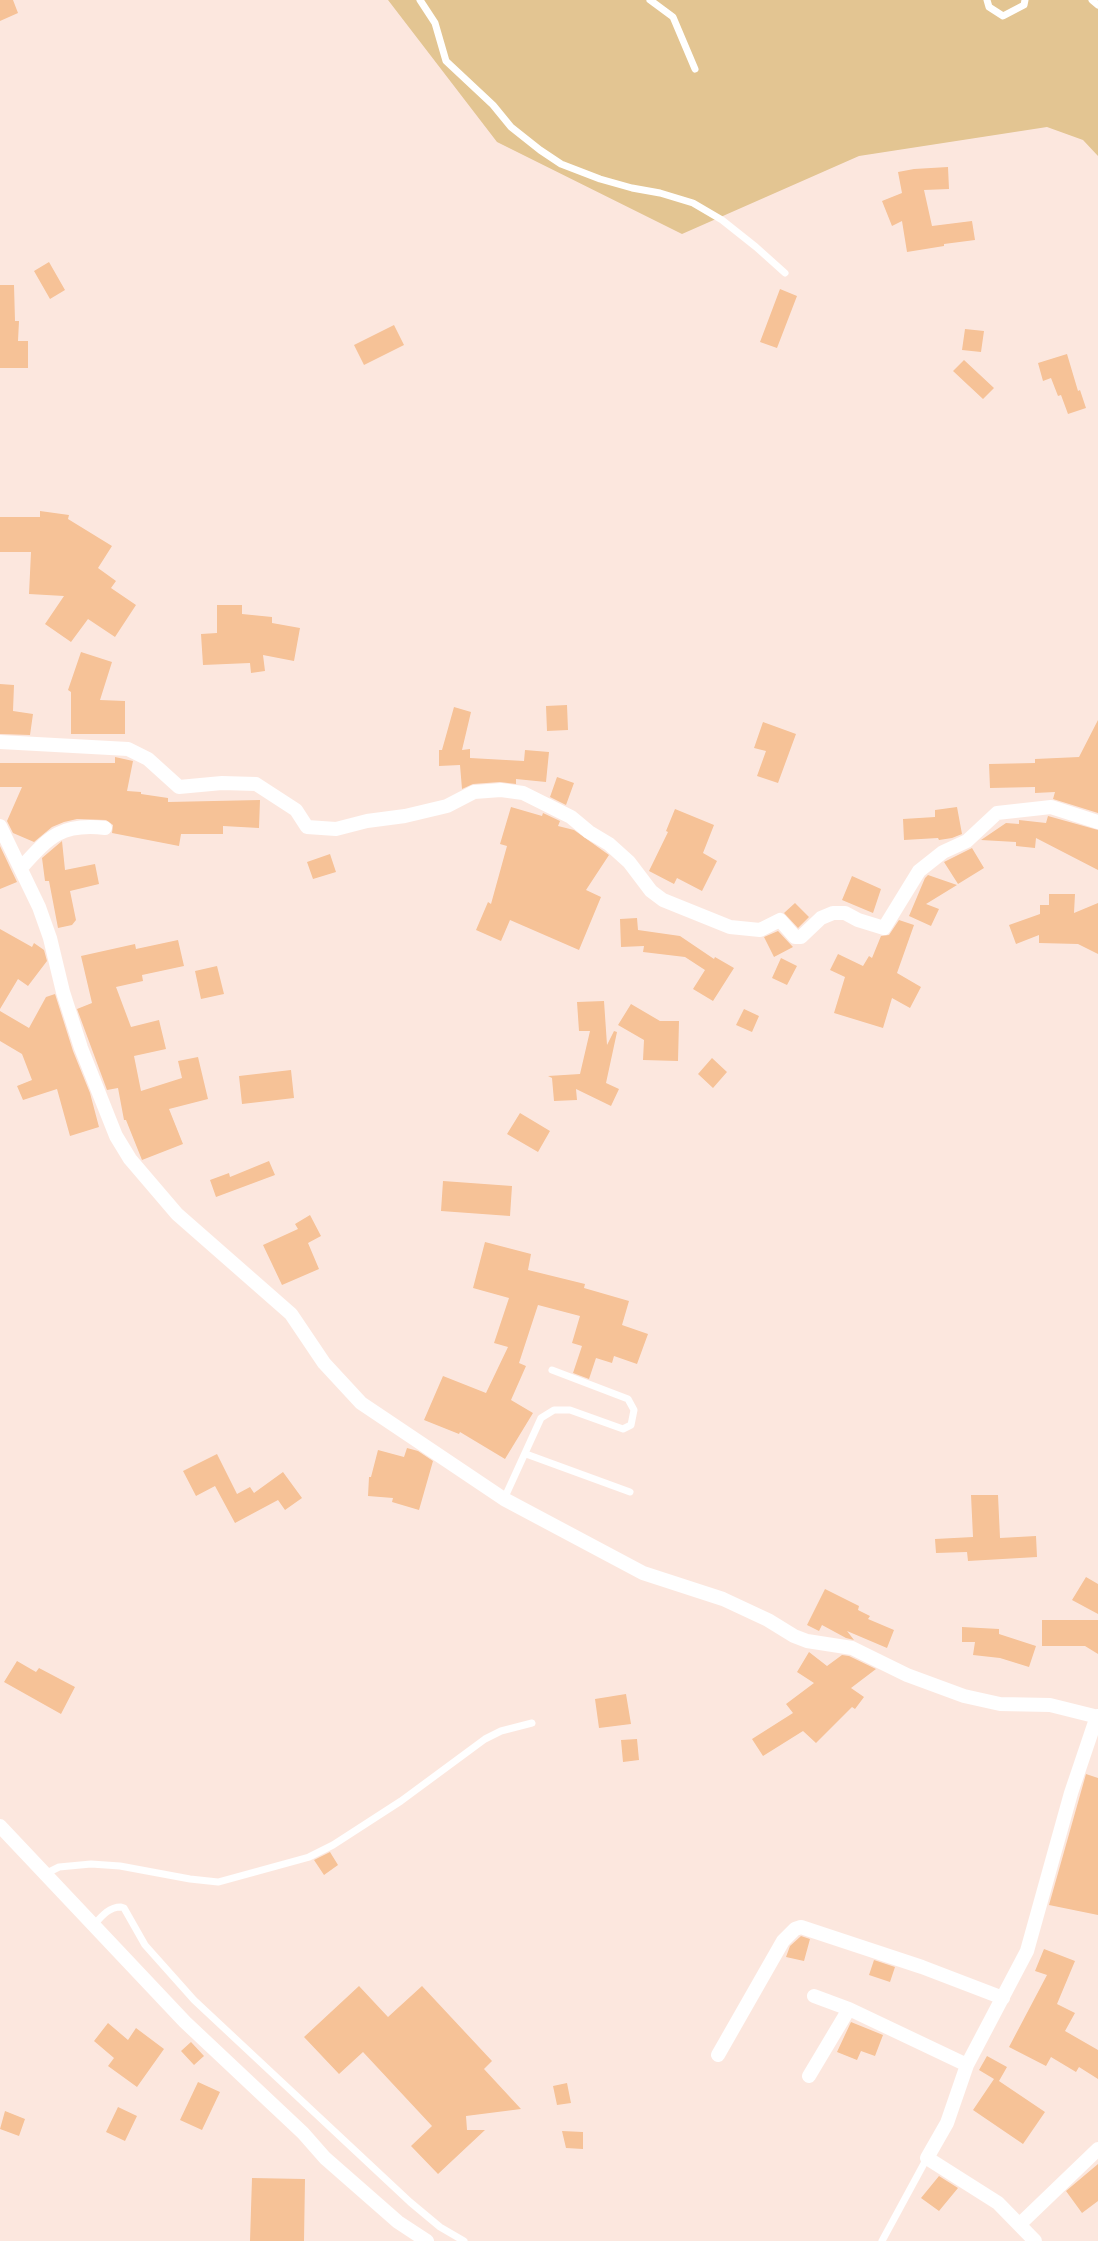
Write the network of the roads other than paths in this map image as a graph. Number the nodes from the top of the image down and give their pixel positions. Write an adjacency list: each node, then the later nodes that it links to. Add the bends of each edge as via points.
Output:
1 (420, 0): 8 (lane, via 435,23 446,61 493,105 512,127 540,150 561,164 600,179 693,203 722,220)
2 (650, 0): 7 (lane, via 673,17)
3 (987, 0): 4 (lane, via 989,7 1003,16 1024,5)
4 (1025, 0)
5 (1092, 0): 6 (lane)
6 (1098, 5)
7 (695, 69)
8 (785, 273)
9 (0, 742): 10 (street, via 128,749 148,758 179,787 222,783 256,784 296,810 307,828 336,829 367,821 405,816 447,806 474,792 501,790 523,793 571,818 609,844 663,900 730,927 760,930 780,920 795,937 801,937 821,918 833,913 845,913 884,928 919,871 943,852 967,841 997,813 1051,807)
10 (1098, 822)
11 (105, 828): 13 (street, via 87,826 64,830 47,842)
12 (2, 835): 13 (street)
13 (21, 868): 17 (street, via 40,907 81,1048 116,1136 130,1159 177,1214 291,1314 324,1363 361,1403)
14 (552, 1370): 15 (lane, via 628,1399 634,1410 631,1424 623,1429 570,1410 554,1410 541,1418)
15 (526, 1454): 16 (lane); 17 (lane)
16 (630, 1492)
17 (504, 1499): 18 (street, via 631,1567 659,1579 698,1589 723,1599 801,1638 852,1648 907,1675 984,1701 1000,1704 1050,1705)
18 (1098, 1716): 24 (street, via 1071,1793 1027,1951)
19 (532, 1723): 21 (lane, via 501,1731 485,1739 402,1801 309,1857 218,1882 120,1866 91,1864 58,1867)
20 (1, 1830): 21 (street)
21 (45, 1874): 22 (street)
22 (93, 1926): 32 (street, via 169,2006 303,2133 325,2158 398,2222); 33 (lane, via 111,1909 124,1908 145,1945 200,2006 410,2202 440,2227)
23 (814, 1996): 25 (street)
24 (1004, 1998): 26 (street, via 801,1926 783,1942); 27 (street)
25 (849, 2009): 27 (street); 28 (street)
26 (718, 2055)
27 (967, 2065): 30 (street, via 947,2123)
28 (809, 2076)
29 (1098, 2148): 31 (street)
30 (927, 2158): 31 (street, via 998,2203); 34 (lane)
31 (1020, 2224): 35 (street)
32 (427, 2241)
33 (464, 2241)
34 (882, 2241)
35 (1035, 2241)

